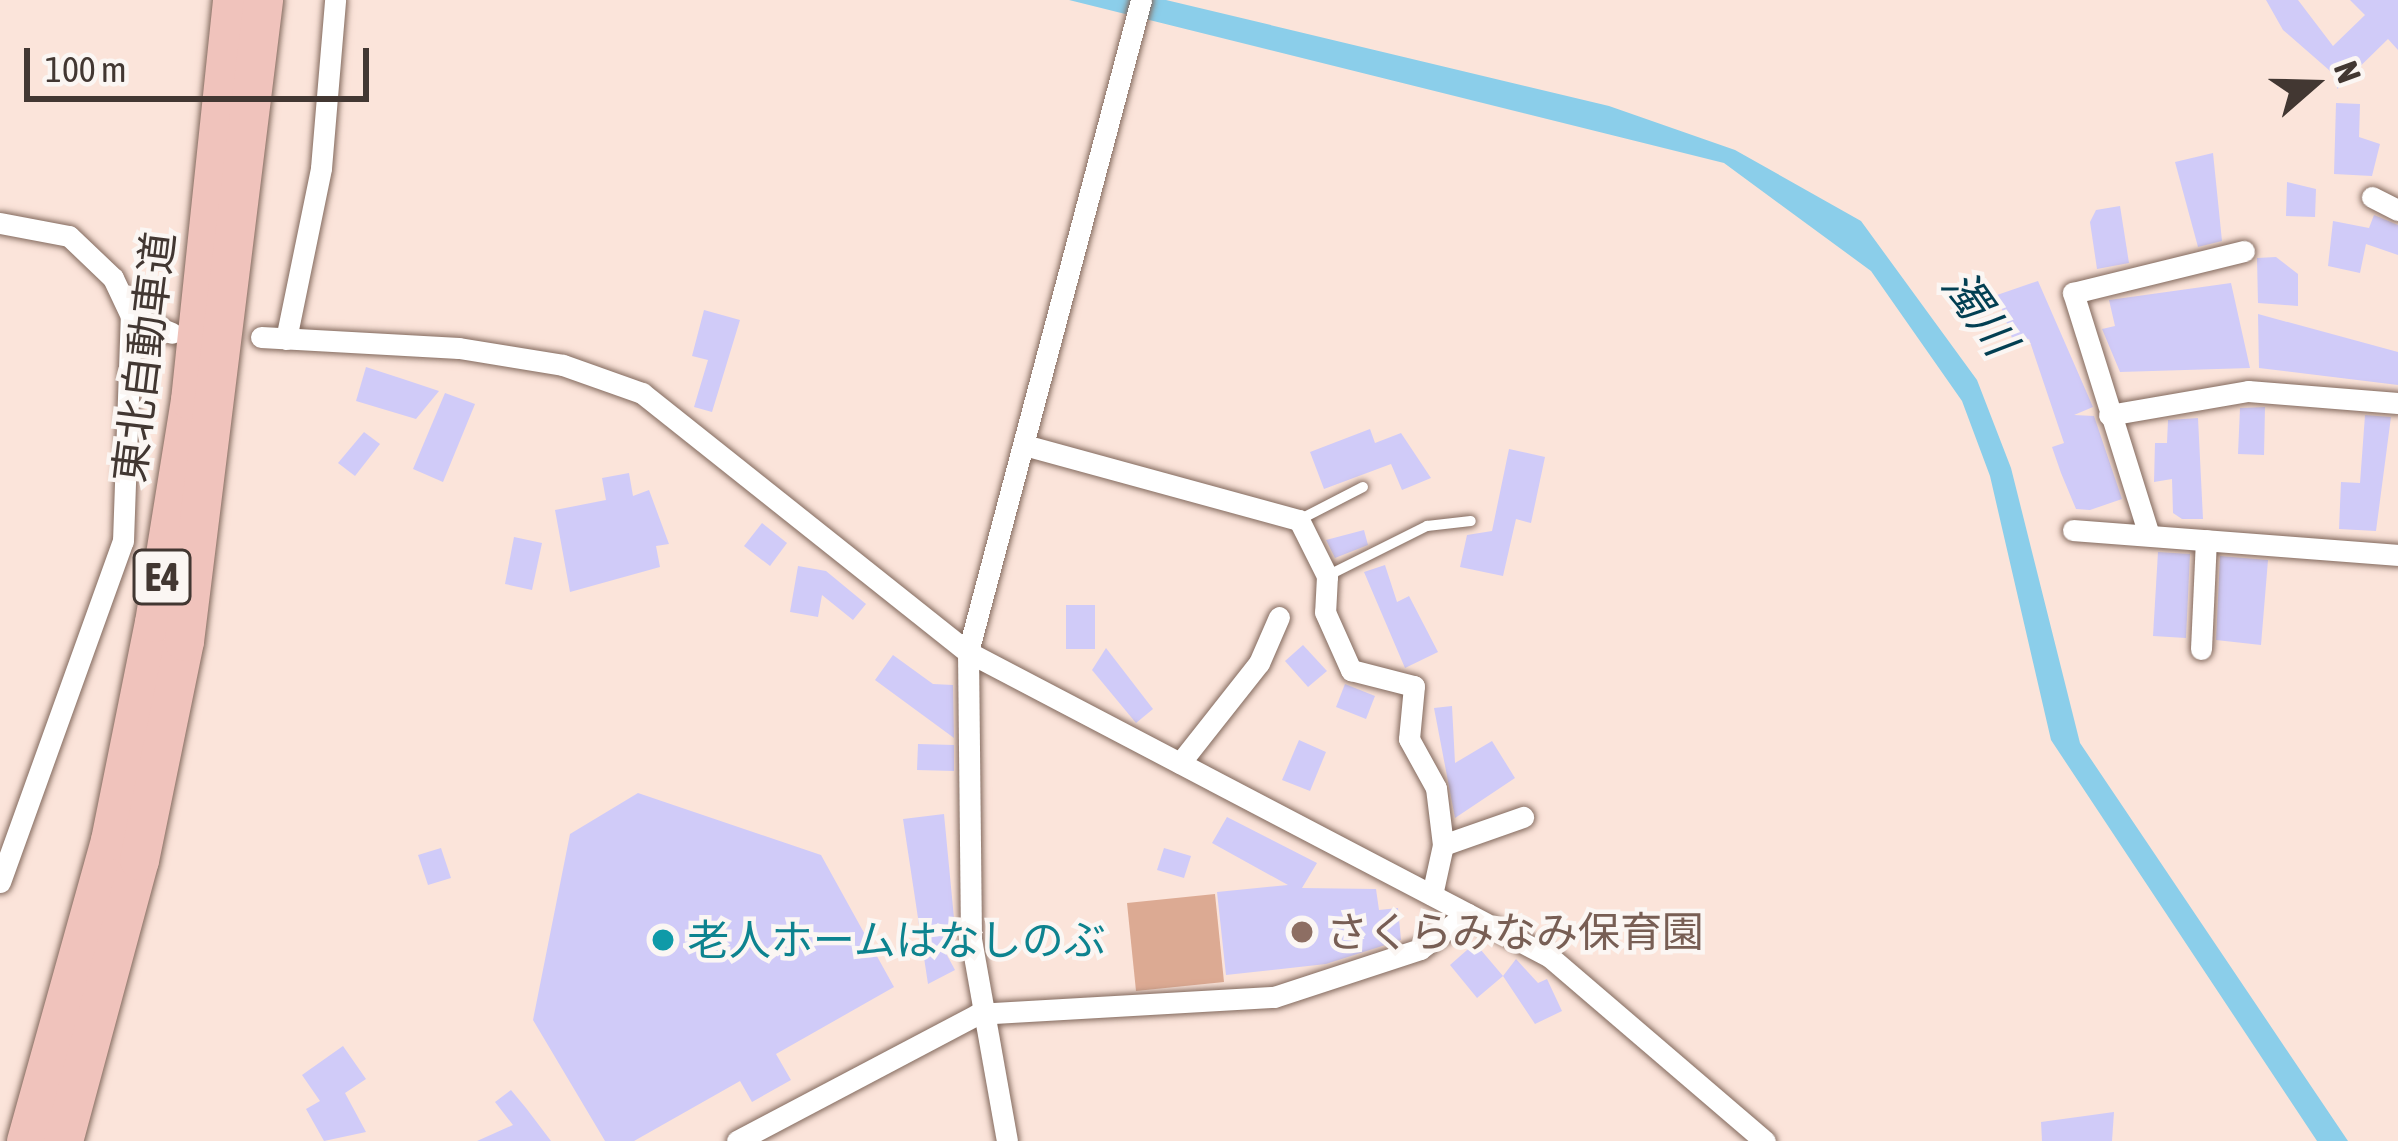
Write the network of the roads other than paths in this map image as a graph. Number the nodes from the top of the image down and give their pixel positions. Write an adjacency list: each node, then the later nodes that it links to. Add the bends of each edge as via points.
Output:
1 (232, 0): 34 (highway, 東北自動車道 / E4, via 190,400 154,622 110,840)
2 (263, 0): 35 (highway, 東北自動車道 / E4, via 184,641 139,860)
3 (335, 0): 12 (street, via 321,168)
4 (1141, 0): 15 (street)
5 (2372, 197): 6 (street)
6 (2398, 209)
7 (0, 224): 9 (street, via 47,228 87,248)
8 (2244, 251): 14 (street, via 2073,293)
9 (131, 316): 10 (street); 30 (street, via 123,541)
10 (172, 332)
11 (261, 337): 12 (street)
12 (286, 339): 26 (street, via 459,348 563,365 642,393)
13 (2398, 403): 14 (street, via 2248,391)
14 (2110, 415): 20 (street)
15 (1024, 445): 17 (street); 26 (street)
16 (1363, 487): 17 (lane)
17 (1299, 520): 23 (street)
18 (1471, 521): 23 (lane, via 1427,526)
19 (2073, 530): 20 (street)
20 (2149, 535): 21 (street)
21 (2206, 540): 22 (street); 25 (street)
22 (2398, 555)
23 (1327, 576): 29 (street, via 1325,612 1352,670 1414,686 1409,739 1436,788)
24 (1279, 617): 27 (street, via 1259,663)
25 (2201, 649)
26 (968, 652): 27 (street); 33 (street, via 966,865)
27 (1180, 763): 31 (street)
28 (1523, 817): 29 (street)
29 (1443, 845): 31 (street)
30 (0, 882)
31 (1432, 895): 32 (street)
32 (1467, 914): 33 (street, via 1420,949 1274,997); 38 (street, via 1550,957)
33 (978, 1015): 36 (street, via 834,1082); 37 (street)
34 (26, 1141)
35 (63, 1141)
36 (737, 1141)
37 (1006, 1141)
38 (1765, 1141)

